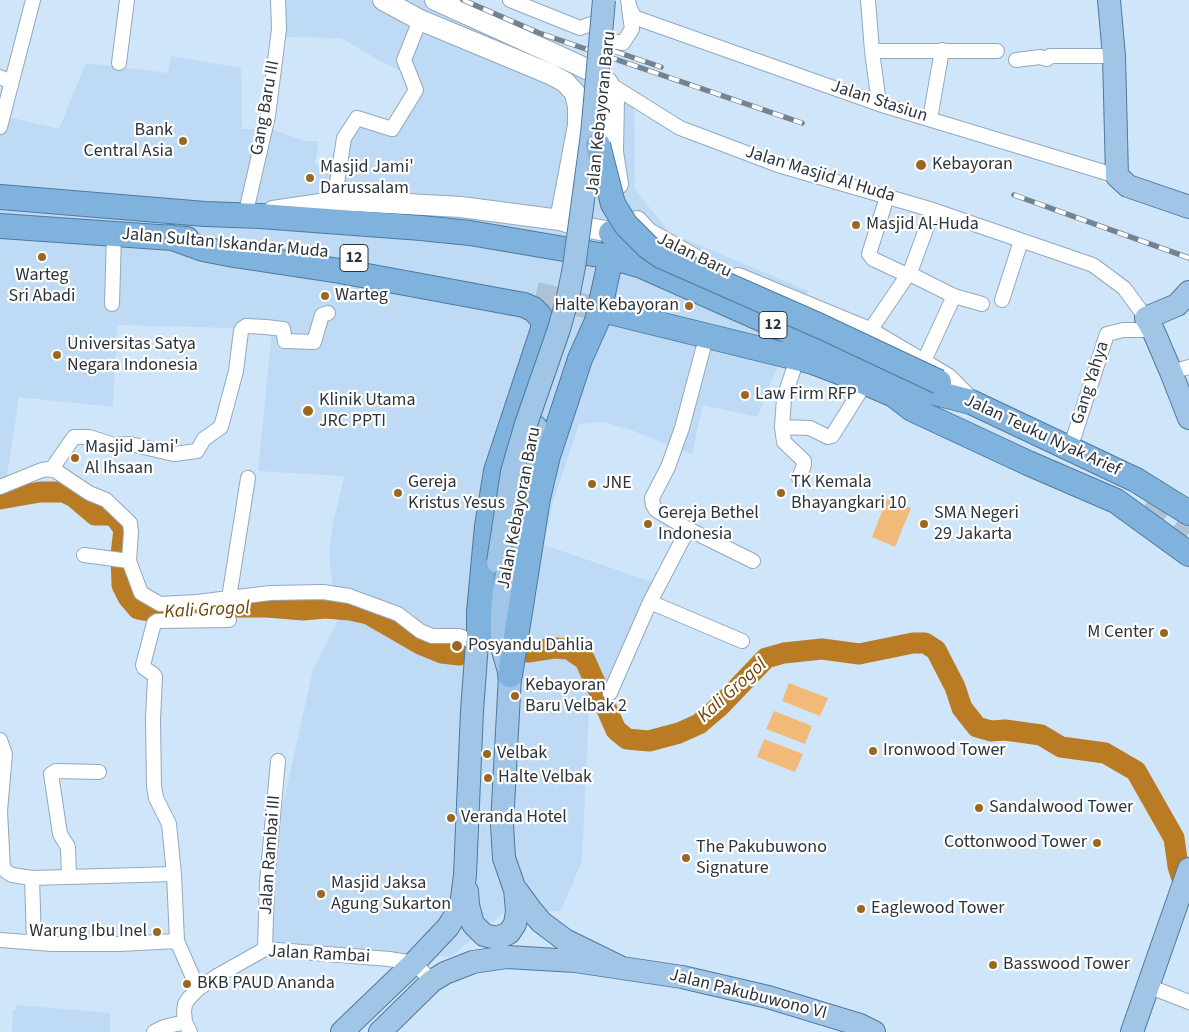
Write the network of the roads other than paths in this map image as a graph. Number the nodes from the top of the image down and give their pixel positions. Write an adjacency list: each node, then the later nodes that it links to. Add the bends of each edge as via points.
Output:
1 (33, 0): 20 (street)
2 (127, 0): 19 (street)
3 (278, 0): 33 (street, Gang Baru III, via 279,29)
4 (383, 0): 12 (main road)
5 (435, 0): 21 (main road, via 574,63)
6 (510, 0): 13 (street, via 580,28)
7 (597, 0): 13 (street)
8 (604, 0): 80 (main road, Jalan Kebayoran Baru, bridge, via 592,134 574,267 559,329 512,472)
9 (868, 0): 16 (street)
10 (1109, 0): 17 (main road)
11 (623, 2): 13 (street, via 632,29 623,43 605,40); 22 (street, Jalan Stasiun, via 634,16 642,20); 26 (main road, Jalan Kebayoran Baru)
12 (420, 20): 24 (main road, via 565,82 575,93); 30 (street, via 404,60 416,90 392,129 356,118 344,138)
13 (594, 23)
14 (942, 50): 15 (street); 16 (street); 23 (street)
15 (997, 50)
16 (872, 51): 22 (street)
17 (1114, 56): 18 (street, via 1050,56 1047,59); 27 (main road)
18 (1016, 60)
19 (120, 63)
20 (6, 80): 25 (street)
21 (608, 83): 26 (main road, Jalan Baru, via 614,100); 29 (street, Jalan Masjid Al Huda, via 680,128 778,165)
22 (879, 104): 23 (street, Jalan Stasiun)
23 (930, 119): 27 (street, Jalan Stasiun)
24 (578, 125): 26 (main road, via 589,135); 34 (main road)
25 (0, 127)
26 (605, 138): 37 (main road, Jalan Baru, via 622,197 629,211); 63 (highway, bridge, via 614,204 626,226 648,247 661,256 939,382); 80 (main road, Jalan Kebayoran Baru, via 580,294 539,416)
27 (1117, 176): 31 (main road, via 1128,186)
28 (0, 197): 33 (highway, Jalan Sultan Iskandar Muda / 12)
29 (886, 197): 32 (street, Jalan Masjid Al Huda); 44 (street, via 869,254 873,259)
30 (334, 202): 33 (main road, Jalan Sultan Iskandar Muda); 34 (main road, Jalan Sultan Iskandar Muda, via 374,201 461,207)
31 (1189, 207)
32 (933, 210): 40 (street, Jalan Masjid Al Huda); 44 (street)
33 (252, 216): 41 (highway, Jalan Sultan Iskandar Muda / 12, via 470,233)
34 (560, 220): 36 (main road, Jalan Sultan Iskandar Muda)
35 (0, 226): 38 (highway, Jalan Sultan Iskandar Muda / 12)
36 (612, 233): 37 (main road, Jalan Sultan Iskandar Muda); 43 (highway)
37 (648, 233): 54 (main road, Jalan Baru, via 691,258)
38 (114, 234): 39 (highway, Jalan Sultan Iskandar Muda / 12); 49 (street)
39 (170, 237): 46 (highway, Jalan Sultan Iskandar Muda / 12, via 318,252); 55 (highway, via 226,254 524,305 533,309 543,321)
40 (1021, 241): 48 (street); 53 (street, Jalan Masjid Al Huda, via 1093,265 1124,288)
41 (553, 246): 42 (highway, Jalan Teuku Nyak Arief / 12)
42 (611, 257): 43 (highway, Jalan Teuku Nyak Arief / 12); 52 (highway)
43 (642, 266): 62 (highway, Jalan Teuku Nyak Arief / 12, via 876,370)
44 (908, 274): 47 (street); 54 (street)
45 (1189, 292): 53 (main road, via 1177,306)
46 (536, 294)
47 (954, 296): 50 (street); 58 (street)
48 (1002, 300)
49 (112, 304)
50 (982, 304)
51 (328, 313): 67 (street, via 322,315 314,342 285,341 283,329 243,328 222,428 204,439 197,451 174,454 130,444 114,445 89,437 74,437)
52 (604, 317): 56 (highway); 57 (highway); 61 (highway, 12, via 813,362)
53 (1150, 324): 59 (main road, Jalan Masjid Al Huda); 66 (street, Gang Yahya, via 1107,334)
54 (869, 332): 58 (main road, Jalan Baru)
55 (538, 344): 57 (highway, via 549,337 561,336 572,341); 84 (highway, via 496,471 487,526)
56 (702, 349): 60 (highway); 74 (street, via 682,428 652,498 656,510)
57 (580, 359): 86 (highway, via 548,456 538,498)
58 (923, 363): 63 (main road, Jalan Baru, via 947,378)
59 (1180, 369): 64 (main road, Jalan Masjid Al Huda)
60 (794, 371): 61 (highway, via 818,377); 65 (street, via 784,398)
61 (858, 379): 62 (highway, Jalan Teuku Nyak Arief / 12); 65 (street, via 832,436 810,428)
62 (899, 390): 63 (highway, 12); 63 (highway, Jalan Teuku Nyak Arief / 12); 75 (highway, Jalan Teuku Nyak Arief / 12, via 912,409 1116,502)
63 (968, 408): 66 (highway, Jalan Teuku Nyak Arief / 12); 71 (highway, 12)
64 (1189, 418)
65 (782, 427): 69 (street, via 784,442 804,462)
66 (1070, 449): 72 (highway, Jalan Teuku Nyak Arief / 12, via 1136,480)
67 (51, 470): 70 (street, via 42,470); 78 (street, via 106,500 130,523 131,532)
68 (248, 478): 81 (street)
69 (799, 478)
70 (0, 487)
71 (1148, 502)
72 (1189, 513)
73 (1189, 520): 75 (highway, via 1180,534)
74 (688, 529): 79 (street); 82 (street)
75 (1170, 539): 76 (highway, Jalan Teuku Nyak Arief / 12)
76 (1189, 554)
77 (84, 555): 78 (street)
78 (120, 560): 81 (street, via 141,593 160,604)
79 (754, 561)
80 (503, 565): 84 (main road, Jalan Kebayoran Baru, via 487,621); 86 (main road, Jalan Kebayoran Baru, via 502,647)
81 (229, 598): 84 (street, via 294,592 349,596 398,614 432,636)
82 (650, 602): 85 (street); 87 (street)
83 (229, 620): 93 (street, via 157,621 143,666 155,677 154,786 156,798 169,824)
84 (478, 638): 94 (main road, Jalan Kebayoran Baru)
85 (742, 641)
86 (510, 675): 97 (main road, Jalan Kebayoran Baru, via 502,832 504,858)
87 (610, 693)
88 (0, 740): 91 (street, via 5,754 0,811)
89 (278, 761): 101 (street, Jalan Rambai III, via 267,882)
90 (99, 772): 95 (street, via 56,771 51,774 60,834 68,847)
91 (2, 868): 96 (street, via 12,875)
92 (1189, 869): 105 (main road)
93 (174, 874): 95 (street); 99 (street)
94 (465, 875): 97 (main road, via 471,918 476,928 489,937 506,936 515,924 517,903); 102 (main road, via 461,906 455,917)
95 (69, 877): 96 (street)
96 (32, 878): 100 (street)
97 (514, 886): 103 (main road, Jalan Kebayoran Baru, via 536,916 557,935)
98 (0, 940): 100 (street)
99 (177, 941): 100 (street); 106 (street)
100 (34, 942)
101 (265, 949): 102 (street, Jalan Rambai); 106 (street, Jalan Rambai)
102 (414, 963): 104 (street); 110 (main road)
103 (620, 966): 104 (main road, via 535,957 494,958 458,967); 112 (main road, Jalan Pakubuwono VI, via 705,981 768,997)
104 (432, 981): 111 (main road)
105 (1148, 986): 107 (street); 113 (main road)
106 (198, 989): 108 (street, Jalan Rambai, via 185,1004)
107 (1189, 1002)
108 (188, 1027): 109 (street, via 164,1027)
109 (154, 1032)
110 (342, 1032)
111 (380, 1032)
112 (874, 1032)
113 (1132, 1032)

